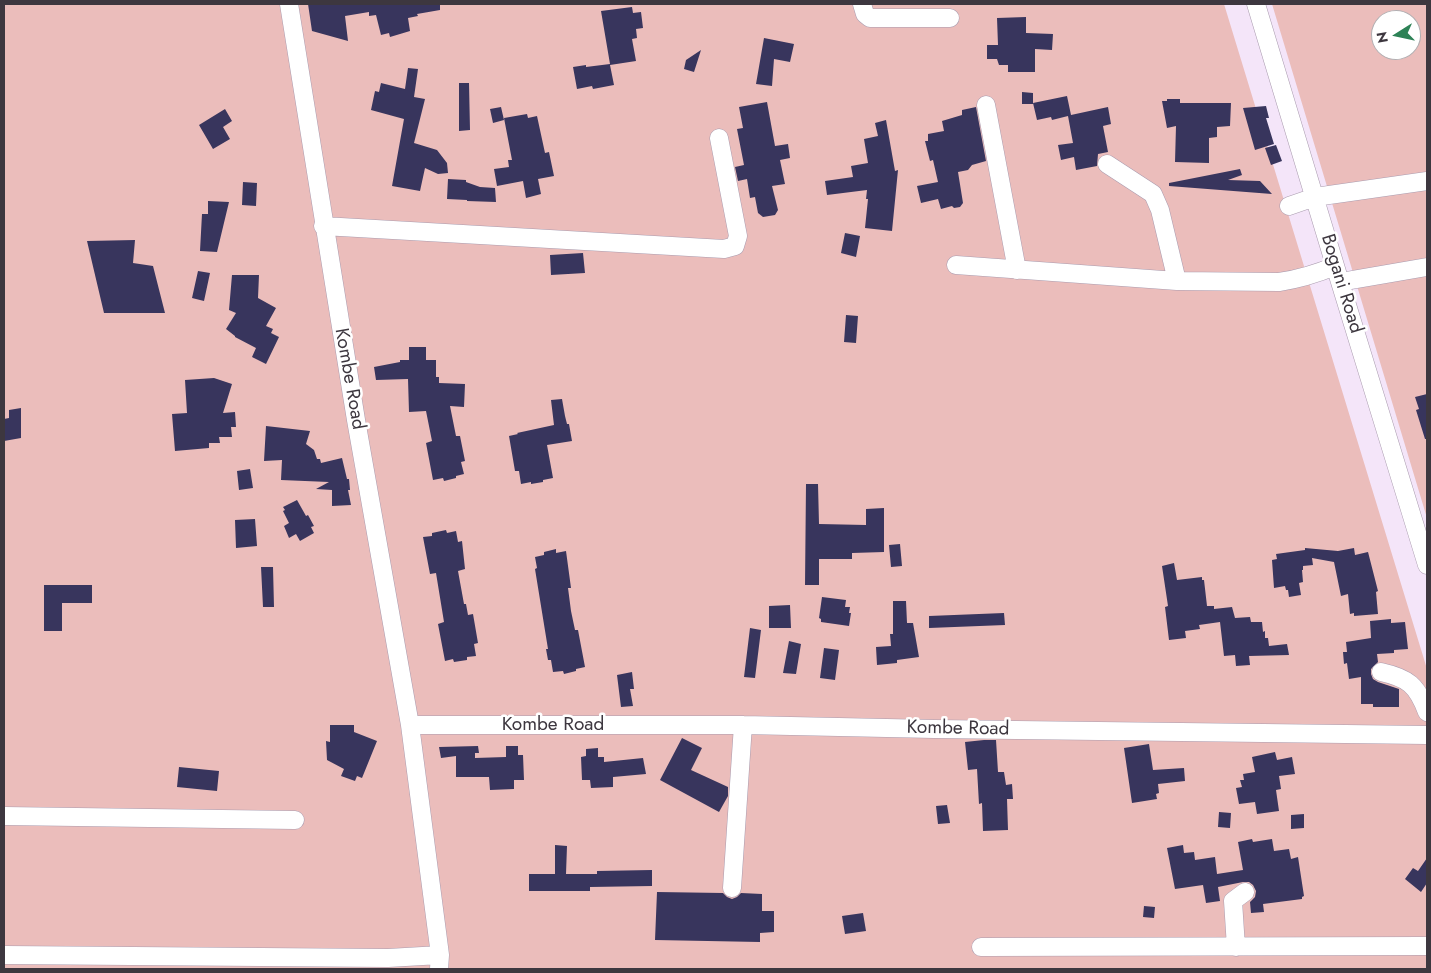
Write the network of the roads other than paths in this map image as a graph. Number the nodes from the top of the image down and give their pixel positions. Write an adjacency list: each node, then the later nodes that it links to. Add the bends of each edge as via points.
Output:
1 (289, 4): 11 (street, Kombe Road)
2 (862, 4): 4 (street, via 864,14 870,18)
3 (1256, 4): 9 (street, Bogani Road)
4 (950, 18)
5 (986, 105): 14 (street)
6 (719, 138): 11 (street, via 738,236 735,246 724,249)
7 (1107, 164): 16 (street, via 1153,194)
8 (1427, 181): 9 (street)
9 (1315, 198): 10 (street); 15 (street, Bogani Road)
10 (1289, 206)
11 (323, 226): 22 (street, Kombe Road)
12 (956, 265): 14 (street)
13 (1427, 267): 15 (street)
14 (1017, 270): 16 (street)
15 (1337, 274): 16 (street, via 1280,282); 17 (street, Bogani Road)
16 (1177, 281)
17 (1424, 545): 18 (street, Bogani Road)
18 (1427, 565)
19 (1381, 672): 20 (street, via 1406,679)
20 (1427, 712)
21 (743, 725): 22 (street, Kombe Road, via 561,732); 23 (street, Kombe Road); 26 (street)
22 (410, 726): 32 (street)
23 (1427, 735)
24 (4, 816): 25 (street)
25 (295, 820)
26 (732, 888)
27 (1245, 892): 30 (street, via 1233,901)
28 (1427, 946): 30 (street)
29 (981, 947): 30 (street)
30 (1236, 947)
31 (4, 955): 32 (street, via 380,958)
32 (440, 962)

